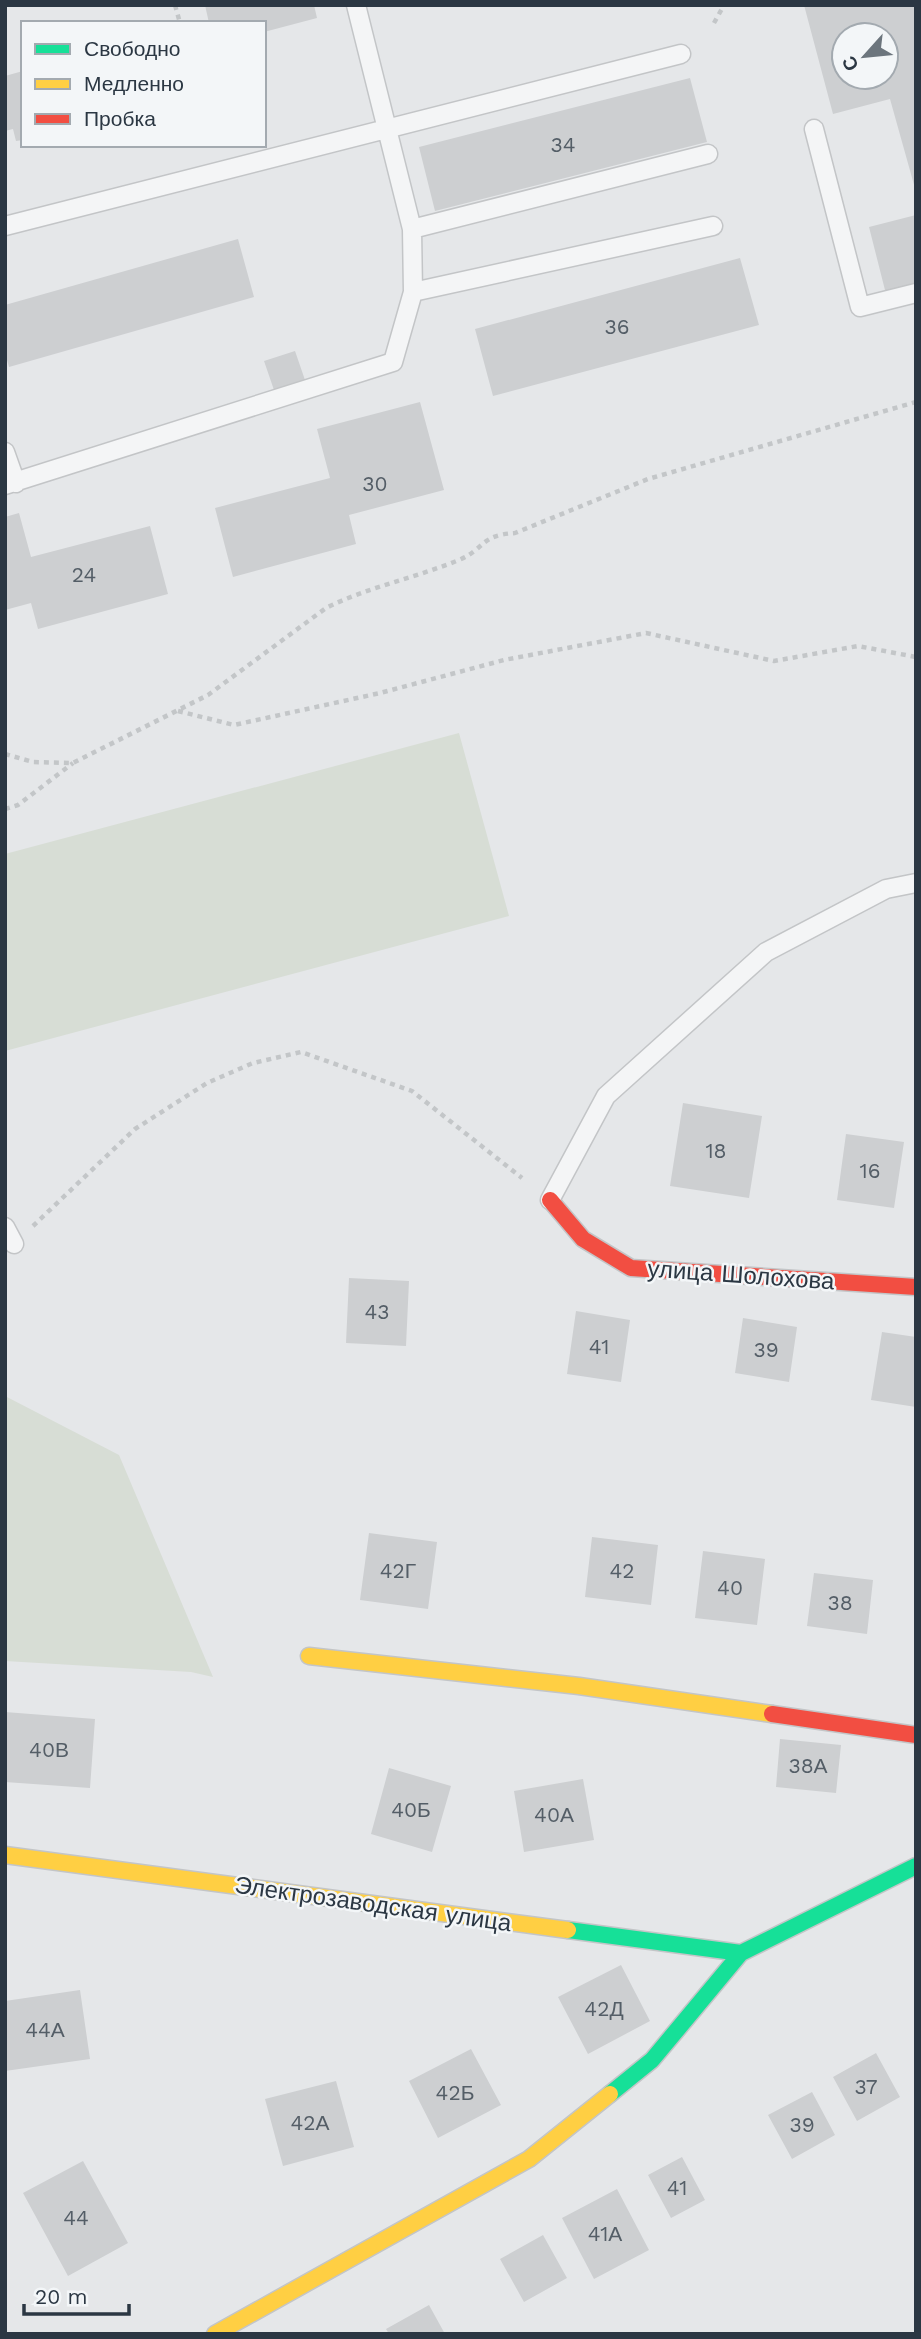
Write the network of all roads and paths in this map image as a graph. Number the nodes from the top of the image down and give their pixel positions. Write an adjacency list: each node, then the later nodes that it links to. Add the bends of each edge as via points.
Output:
1 (356, 5): 5 (lane)
2 (724, 5): 3 (path)
3 (714, 23)
4 (681, 54): 5 (lane)
5 (387, 129): 8 (lane); 10 (lane)
6 (814, 129): 12 (lane, via 860,307)
7 (708, 154): 10 (lane)
8 (5, 226)
9 (713, 226): 11 (lane)
10 (412, 229): 11 (lane)
11 (412, 292): 15 (lane, via 393,362)
12 (916, 293)
13 (916, 402): 17 (path, via 648,479 515,533 495,534 462,559 327,608 208,695)
14 (5, 452): 15 (lane)
15 (11, 484)
16 (916, 657): 17 (path, via 858,646 774,661 646,633 503,660 234,725)
17 (177, 711): 19 (path)
18 (5, 754): 19 (path, via 33,762)
19 (73, 763): 20 (path, via 18,805)
20 (5, 809)
21 (916, 883): 22 (lane, via 886,889 766,952 606,1096)
22 (550, 1200): 24 (path, via 412,1091 301,1052 253,1063 207,1083 135,1129); 25 (street, улица Шолохова, via 583,1239 631,1268)
23 (5, 1227): 24 (lane)
24 (14, 1244)
25 (916, 1287)
26 (309, 1656): 27 (street, via 579,1686)
27 (916, 1735)
28 (5, 1855): 30 (street, Электрозаводская улица)
29 (916, 1866): 30 (street)
30 (741, 1953): 31 (street, via 652,2060 529,2159)
31 (215, 2334)

